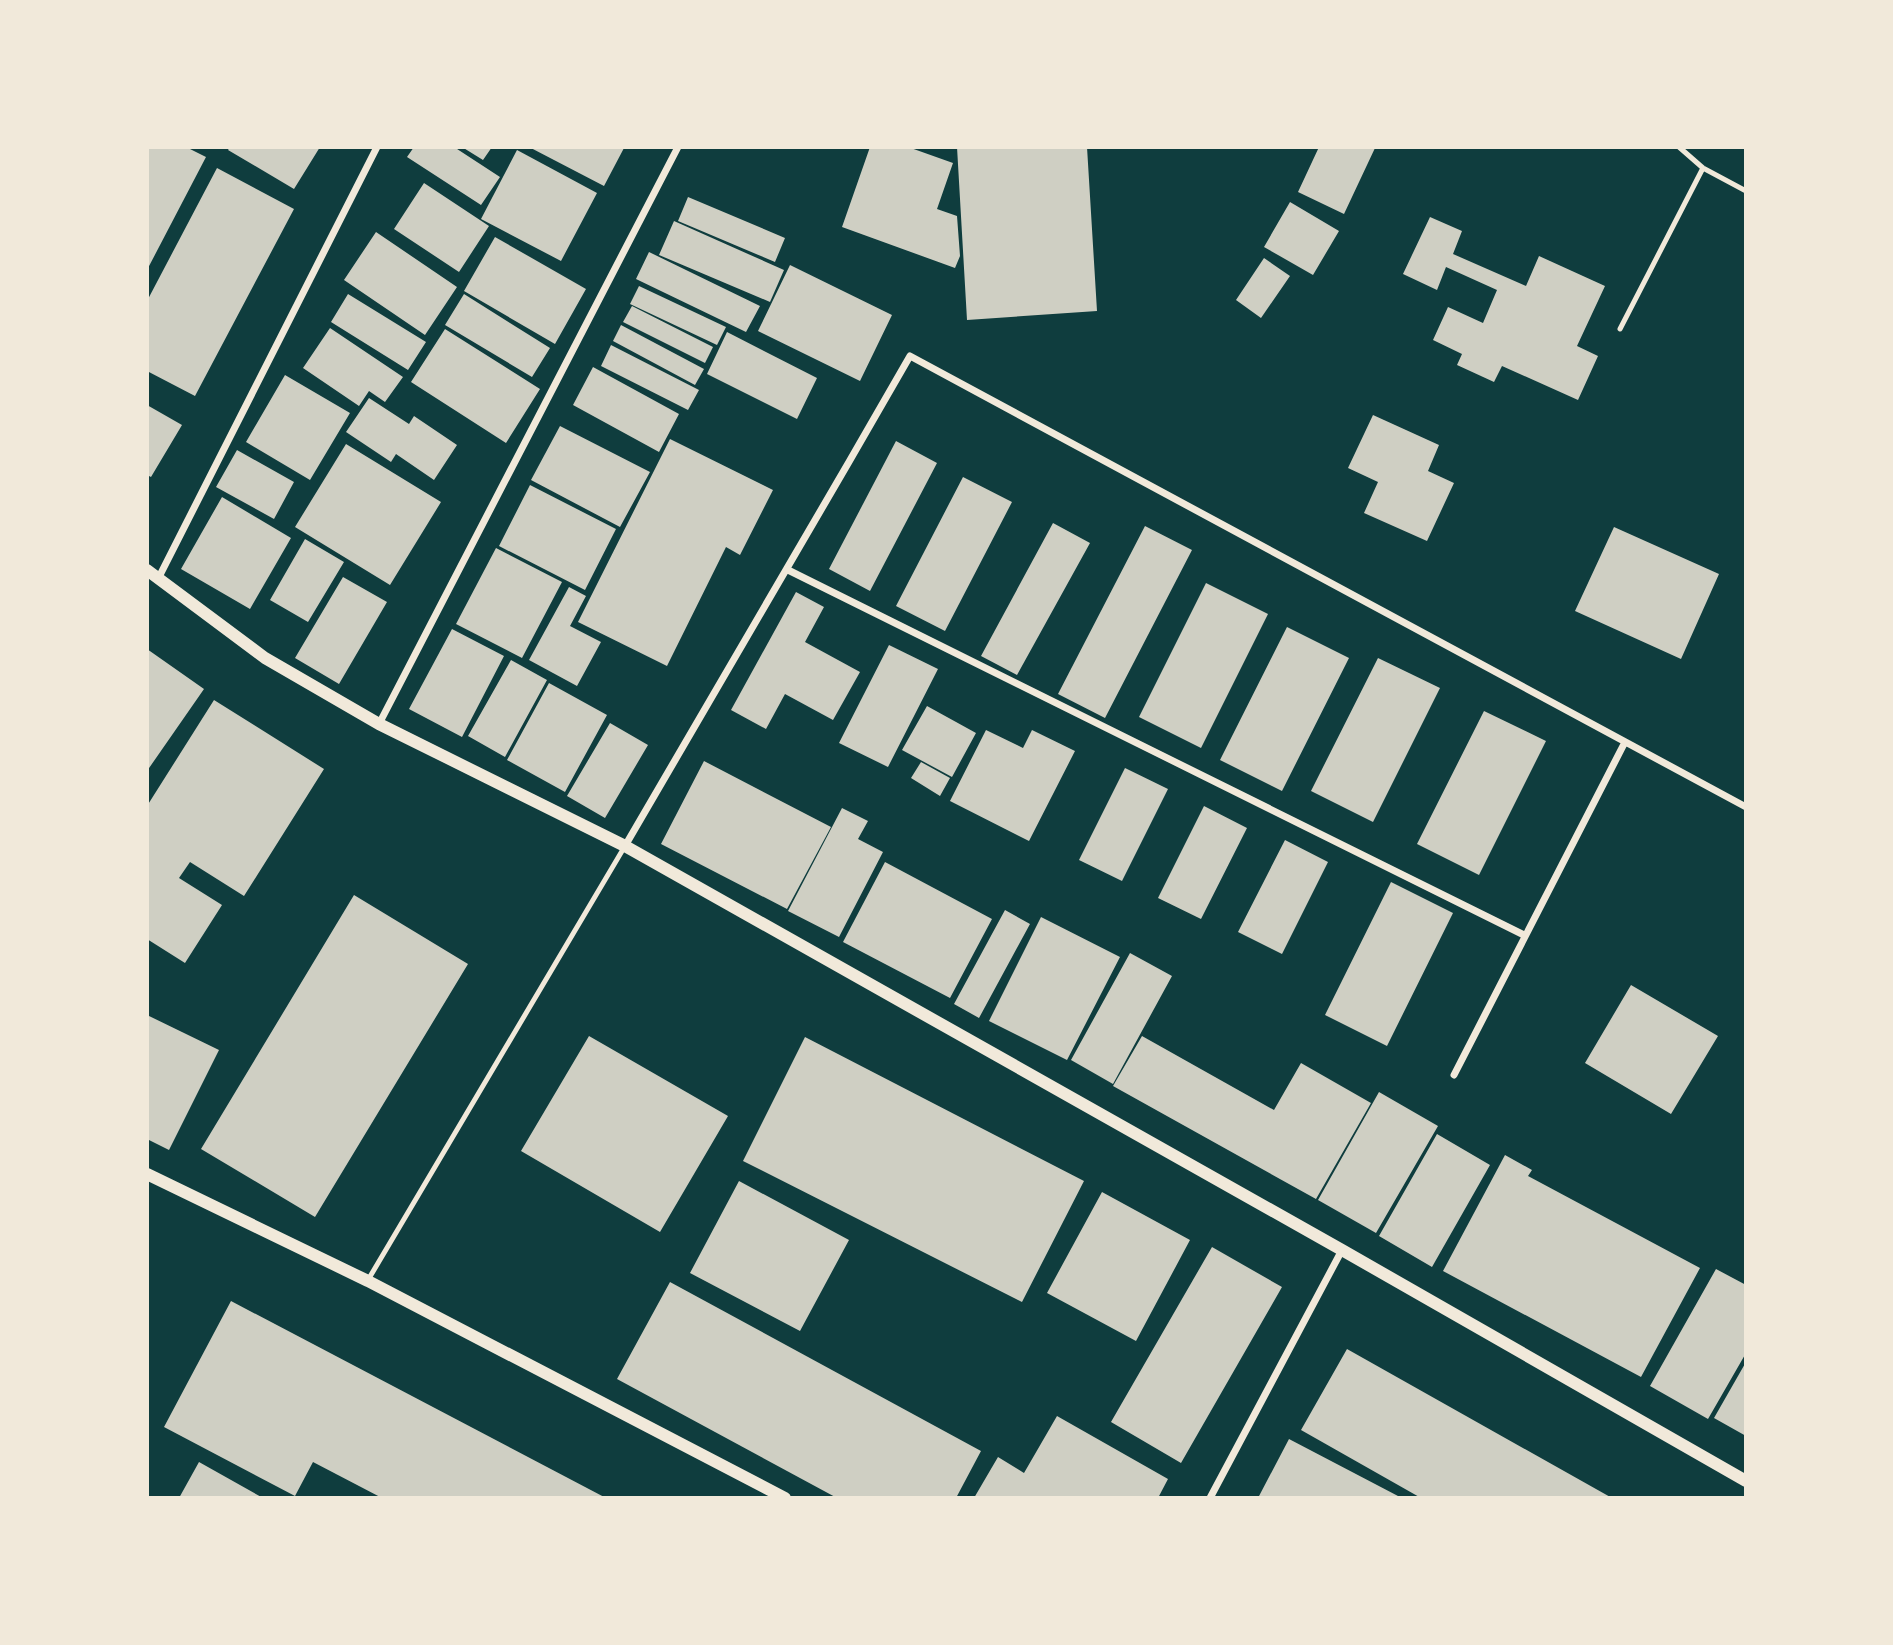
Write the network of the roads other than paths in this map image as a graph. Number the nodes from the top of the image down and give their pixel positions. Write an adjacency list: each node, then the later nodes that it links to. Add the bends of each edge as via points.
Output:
1 (377, 147): 9 (street)
2 (678, 147): 10 (street)
3 (1679, 147): 4 (lane)
4 (1703, 168): 5 (lane); 6 (lane)
5 (1746, 191)
6 (1620, 329)
7 (147, 570): 9 (street)
8 (788, 570): 11 (street, via 910,356); 13 (street); 14 (street)
9 (158, 579): 10 (street, via 265,658)
10 (379, 724): 13 (street)
11 (1625, 741): 12 (street); 14 (street)
12 (1746, 807)
13 (625, 846): 17 (street); 18 (lane)
14 (1524, 935): 15 (street)
15 (1454, 1075)
16 (147, 1174): 18 (street)
17 (1342, 1250): 19 (street); 21 (street)
18 (368, 1280): 20 (street)
19 (1746, 1481)
20 (785, 1498)
21 (1210, 1498)

